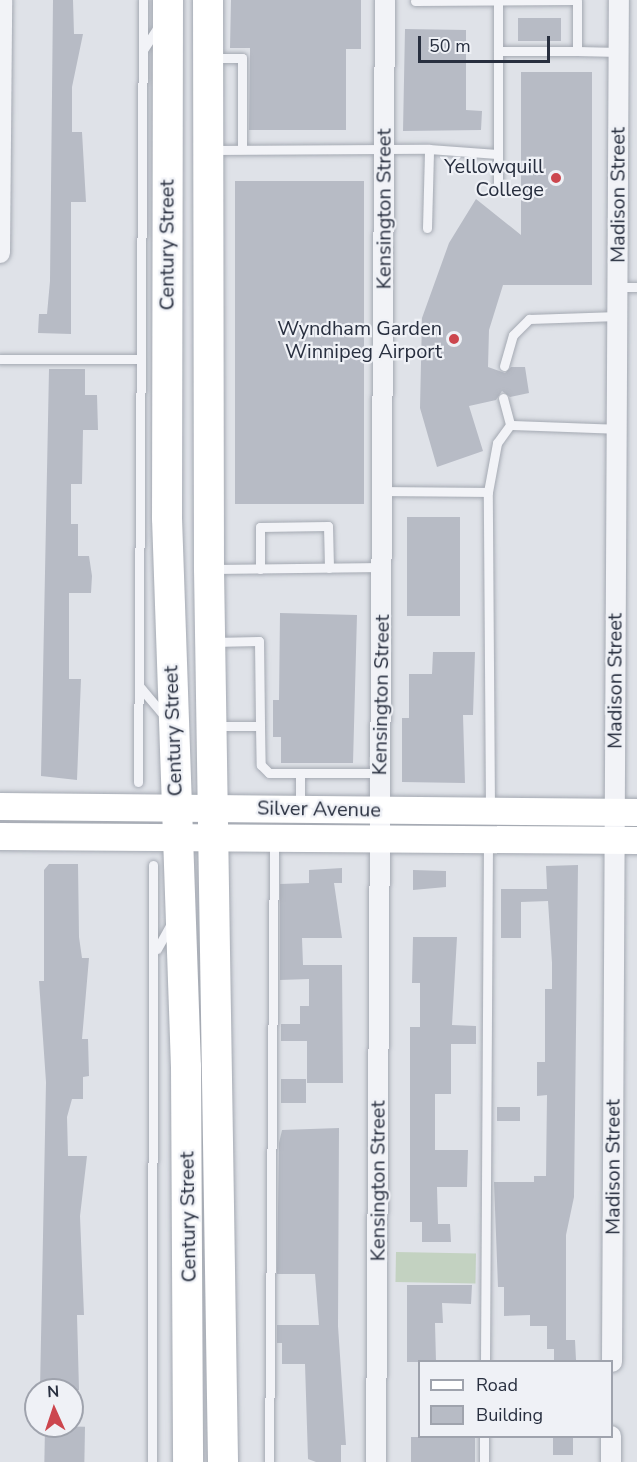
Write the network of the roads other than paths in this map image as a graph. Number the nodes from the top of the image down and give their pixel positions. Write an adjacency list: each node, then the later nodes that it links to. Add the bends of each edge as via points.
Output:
1 (2, 0): 23 (street)
2 (208, 0): 15 (main road, Century Street)
3 (385, 0): 16 (street, Kensington Street)
4 (498, 0): 5 (lane); 9 (lane); 11 (lane)
5 (542, 0): 6 (lane)
6 (568, 0): 7 (lane)
7 (576, 0): 12 (lane)
8 (619, 0): 14 (street, Madison Street)
9 (415, 1)
10 (159, 2): 13 (lane); 13 (lane); 42 (main road, Century Street)
11 (498, 51): 12 (lane); 20 (lane)
12 (577, 51): 14 (lane)
13 (142, 52): 27 (lane)
14 (619, 52): 24 (street, Madison Street)
15 (208, 58): 17 (lane, via 242,58); 19 (main road, Century Street)
16 (384, 148): 17 (lane); 18 (lane); 32 (street, Kensington Street)
17 (242, 149): 19 (lane)
18 (429, 149): 20 (lane); 22 (lane)
19 (207, 150): 37 (main road, Century Street)
20 (497, 154): 21 (lane)
21 (498, 186)
22 (427, 228)
23 (0, 253)
24 (627, 287): 25 (street, Madison Street)
25 (618, 316): 28 (lane, via 529,319 513,335); 31 (street, Madison Street)
26 (0, 359): 27 (lane)
27 (141, 359): 39 (lane)
28 (504, 366)
29 (504, 398): 30 (lane)
30 (510, 425): 31 (lane); 33 (lane, via 496,443)
31 (617, 429): 52 (street, Madison Street)
32 (382, 491): 33 (lane); 34 (street, Kensington Street)
33 (488, 492): 51 (lane)
34 (383, 567): 36 (lane); 43 (street, Kensington Street)
35 (260, 568): 36 (lane); 36 (lane, via 260,527 327,526); 37 (lane)
36 (329, 568)
37 (208, 569): 38 (main road, Century Street)
38 (211, 642): 40 (main road, Century Street); 41 (lane, via 259,641)
39 (139, 684): 42 (lane); 45 (lane)
40 (213, 726): 41 (lane); 48 (main road, Century Street)
41 (260, 726): 44 (lane, via 261,765 269,773)
42 (173, 730): 47 (main road, Century Street)
43 (380, 773): 44 (lane); 50 (street, Kensington Street)
44 (300, 774): 49 (lane)
45 (138, 782)
46 (0, 806): 47 (street, Silver Avenue)
47 (175, 807): 48 (street, Silver Avenue); 54 (main road, Century Street)
48 (216, 807): 49 (street, Silver Avenue); 55 (main road, Century Street)
49 (300, 809): 50 (street, Silver Avenue)
50 (380, 810): 51 (street, Silver Avenue); 57 (street, Kensington Street)
51 (490, 812): 52 (street, Silver Avenue)
52 (626, 812): 59 (street, Madison Street)
53 (0, 836): 54 (street, Silver Avenue)
54 (176, 837): 55 (street, Silver Avenue); 61 (main road, Century Street)
55 (216, 837): 56 (street, Silver Avenue); 69 (main road, Century Street)
56 (274, 837): 57 (street, Silver Avenue); 70 (lane)
57 (380, 838): 58 (street, Silver Avenue); 71 (street, Kensington Street)
58 (489, 838): 59 (street, Silver Avenue); 63 (lane)
59 (626, 840): 64 (street, Madison Street)
60 (153, 865): 62 (lane)
61 (179, 913): 62 (lane); 68 (main road, Century Street, via 186,1067)
62 (154, 955): 67 (lane)
63 (485, 1360)
64 (612, 1360)
65 (484, 1438): 72 (lane)
66 (611, 1438): 73 (street)
67 (152, 1462)
68 (188, 1462)
69 (223, 1462)
70 (269, 1462)
71 (376, 1462)
72 (484, 1462)
73 (611, 1462)

